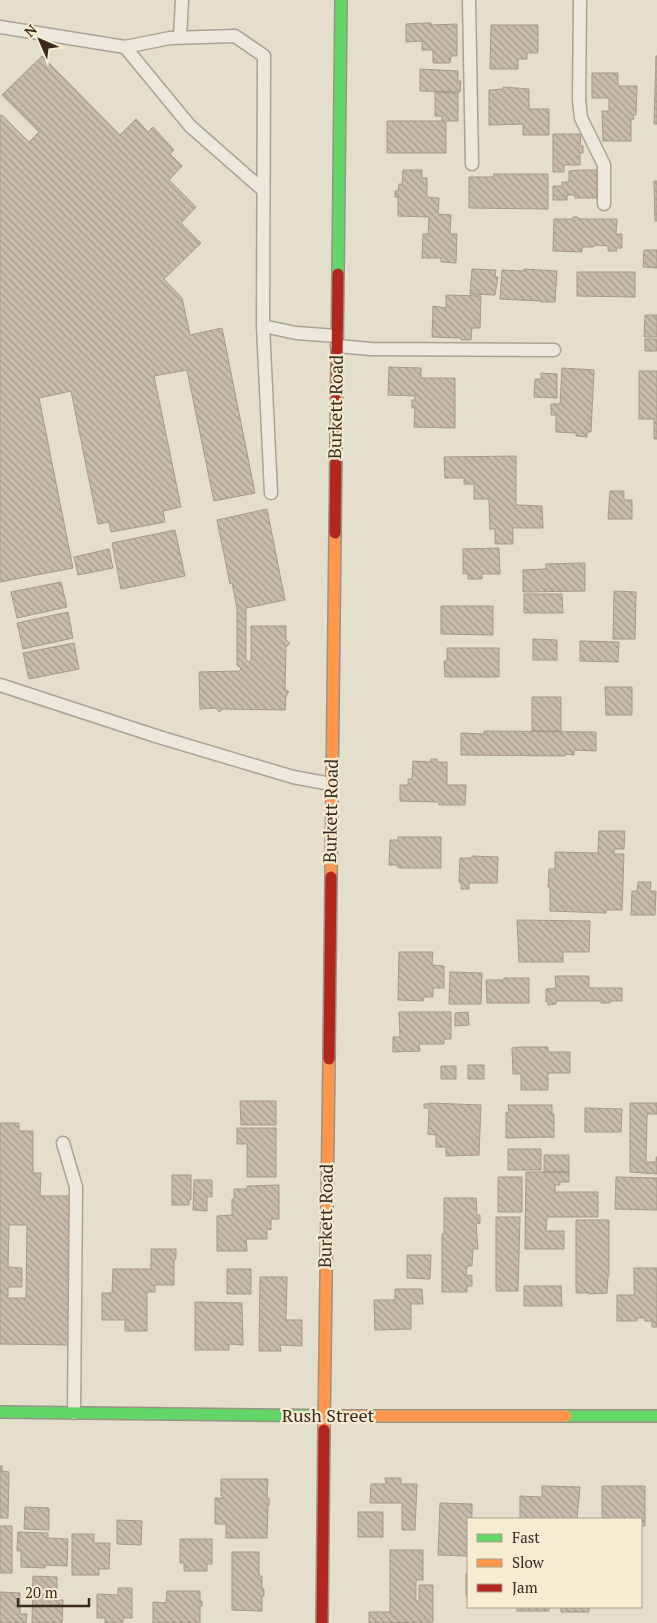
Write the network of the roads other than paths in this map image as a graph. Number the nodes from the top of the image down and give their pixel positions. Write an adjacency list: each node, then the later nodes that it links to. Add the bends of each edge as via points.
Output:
1 (182, 0): 6 (lane)
2 (341, 0): 12 (street, Burkett Road)
3 (468, 0): 8 (lane)
4 (580, 0): 10 (lane, via 581,118 604,166)
5 (0, 27): 7 (lane)
6 (180, 38): 7 (lane); 9 (lane, via 235,36 264,56)
7 (125, 46): 9 (lane, via 190,126)
8 (472, 164)
9 (263, 190): 11 (lane)
10 (604, 204)
11 (263, 326): 12 (lane); 14 (lane)
12 (337, 341): 13 (lane, via 371,349); 16 (street, Burkett Road)
13 (554, 350)
14 (272, 493)
15 (0, 685): 16 (lane, via 159,738 284,775)
16 (331, 784): 20 (street, Burkett Road)
17 (63, 1143): 19 (lane, via 76,1187)
18 (0, 1412): 19 (street, Rush Street)
19 (74, 1413): 20 (street, Rush Street)
20 (323, 1416): 21 (street, Rush Street); 22 (street, Burkett Road)
21 (657, 1416)
22 (322, 1623)

